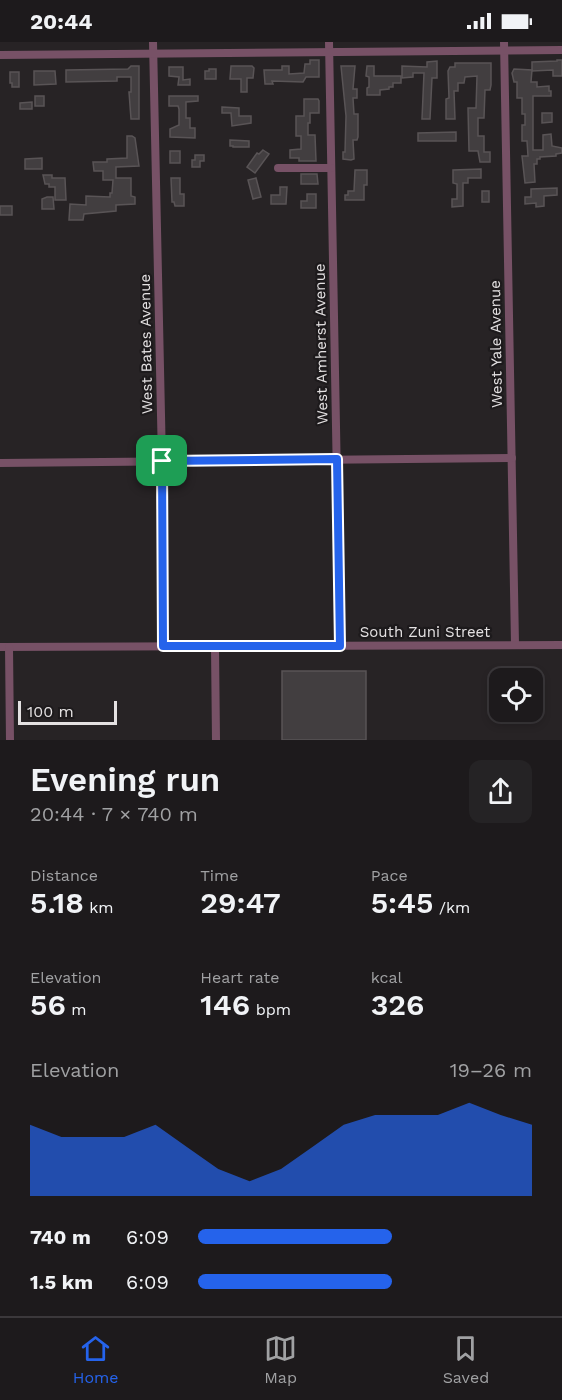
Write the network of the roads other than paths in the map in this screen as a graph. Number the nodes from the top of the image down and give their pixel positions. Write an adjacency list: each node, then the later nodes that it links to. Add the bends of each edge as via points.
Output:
1 (153, 42): 7 (street, West Bates Avenue)
2 (329, 42): 6 (street, West Amherst Avenue)
3 (504, 42): 5 (street, West Yale Avenue)
4 (562, 50): 5 (street)
5 (504, 51): 6 (street); 11 (street, West Yale Avenue)
6 (329, 52): 7 (street); 10 (street, West Amherst Avenue)
7 (153, 53): 8 (street); 13 (street, West Bates Avenue)
8 (0, 55)
9 (278, 168): 10 (street)
10 (331, 168): 12 (street, West Amherst Avenue)
11 (512, 458): 12 (street); 15 (street, West Yale Avenue)
12 (337, 459): 13 (street); 19 (street, West Amherst Avenue)
13 (162, 461): 14 (street); 17 (street, West Bates Avenue)
14 (0, 463)
15 (515, 645): 16 (street, South Zuni Street); 19 (street, South Zuni Street)
16 (562, 645)
17 (163, 646): 18 (street, South Zuni Street); 20 (street, South Zuni Street)
18 (215, 646): 19 (street, South Zuni Street); 22 (street)
19 (340, 646)
20 (4, 647): 21 (street)
21 (10, 740)
22 (216, 740)

